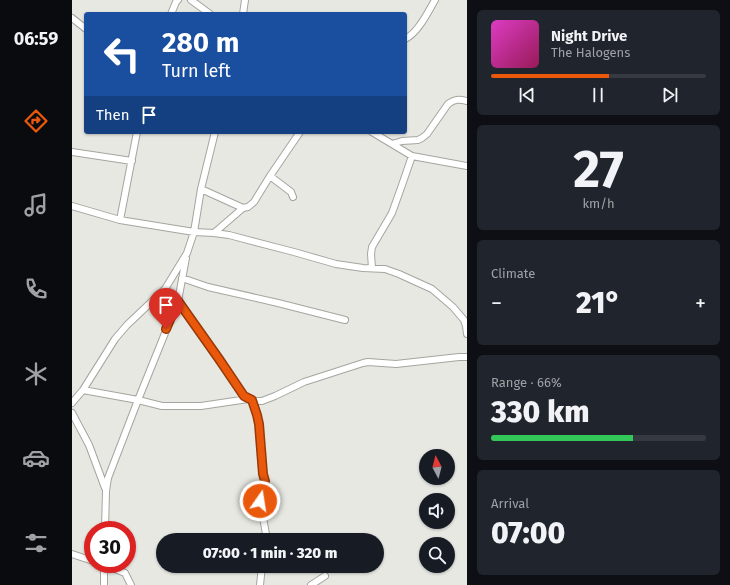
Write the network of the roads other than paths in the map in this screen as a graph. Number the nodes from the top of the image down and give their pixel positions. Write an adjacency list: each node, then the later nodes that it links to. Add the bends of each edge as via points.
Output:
1 (178, 0): 5 (street)
2 (191, 0): 6 (street)
3 (245, 0): 7 (street)
4 (435, 0): 10 (street, via 416,30)
5 (172, 12)
6 (207, 12)
7 (243, 12)
8 (72, 18): 9 (street)
9 (84, 27)
10 (407, 38)
11 (467, 101): 16 (street, via 457,99 448,104 422,138)
12 (137, 134): 19 (street)
13 (215, 134): 22 (street)
14 (299, 134): 21 (street)
15 (375, 134): 16 (street)
16 (392, 144): 18 (street)
17 (72, 152): 19 (street)
18 (412, 156): 20 (street); 30 (street, via 392,213 372,247)
19 (132, 161): 26 (street)
20 (467, 166)
21 (270, 176): 23 (street, via 291,192); 25 (street, via 254,202)
22 (201, 189): 25 (street); 27 (street)
23 (293, 197)
24 (72, 206): 26 (street)
25 (243, 208): 28 (street)
26 (120, 220): 27 (street)
27 (194, 232): 28 (street); 29 (street)
28 (214, 232): 30 (street, via 336,264)
29 (187, 253): 31 (street); 36 (street, via 165,289 127,324 115,339)
30 (372, 268): 34 (street, via 392,271 432,289 464,320)
31 (182, 278): 32 (street); 33 (street, via 208,287)
32 (178, 301): 37 (street); 38 (street, via 244,396)
33 (344, 320)
34 (467, 334)
35 (467, 357): 38 (street, via 396,364 368,362 304,382 262,401)
36 (83, 390): 37 (street); 39 (street)
37 (138, 400): 38 (street, via 162,406 201,406); 41 (street, via 108,478)
38 (250, 400): 43 (street, via 259,424 265,481 260,501)
39 (72, 403)
40 (72, 413): 41 (street, via 89,445)
41 (106, 491): 42 (street)
42 (105, 521)
43 (266, 533)
44 (72, 554): 45 (street)
45 (84, 558)
46 (104, 573): 50 (street)
47 (125, 573): 51 (street)
48 (261, 573): 52 (street)
49 (325, 576): 53 (street)
50 (104, 585)
51 (131, 585)
52 (260, 585)
53 (311, 585)

